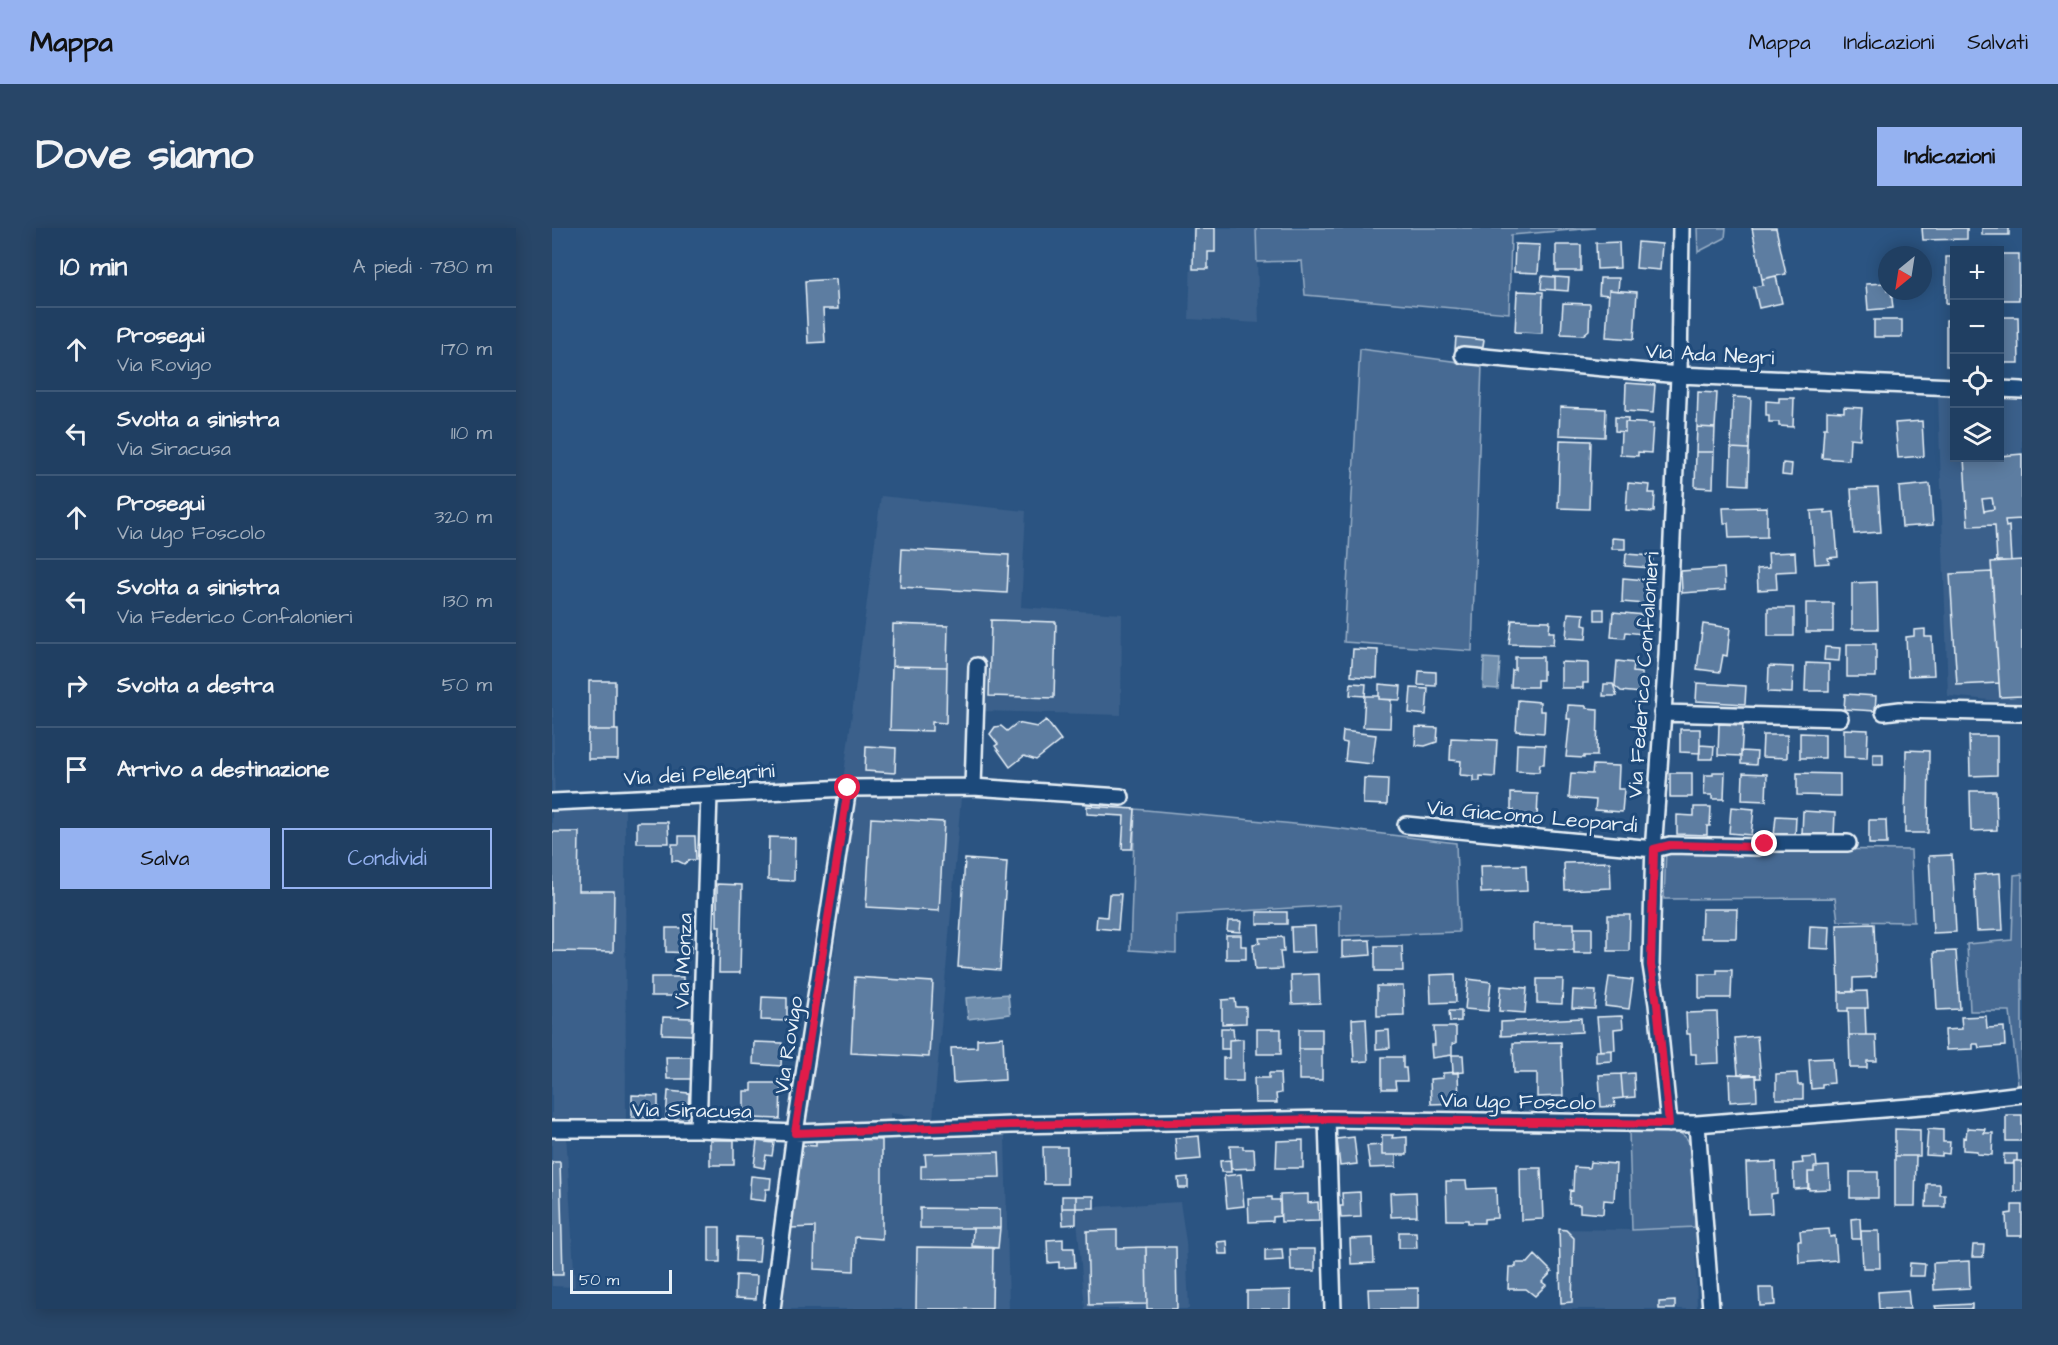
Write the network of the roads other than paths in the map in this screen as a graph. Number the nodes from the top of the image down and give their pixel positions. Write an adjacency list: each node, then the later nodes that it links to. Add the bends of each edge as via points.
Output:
1 (1681, 228): 3 (street, Via Federico Confalonieri)
2 (1463, 355): 3 (street, Via Ada Negri)
3 (1679, 375): 4 (street, Via Ada Negri); 9 (street, Via Federico Confalonieri)
4 (1950, 387)
5 (2004, 389): 6 (street)
6 (2022, 390)
7 (977, 666): 12 (street)
8 (1884, 712): 10 (street)
9 (1662, 713): 11 (street); 19 (street, Via Federico Confalonieri)
10 (2022, 713)
11 (1840, 718)
12 (974, 787): 13 (street, Via dei Pellegrini); 15 (street, Via dei Pellegrini)
13 (848, 788): 14 (street, Via dei Pellegrini); 27 (street, Via Rovigo)
14 (709, 795): 16 (street, Via dei Pellegrini); 26 (street, Via Monza)
15 (1120, 797)
16 (552, 802)
17 (1406, 825): 19 (street, Via Giacomo Leopardi)
18 (1848, 843): 19 (street, Via Giacomo Leopardi, via 1670,845)
19 (1654, 849): 22 (street, Via Federico Confalonieri, via 1651,965)
20 (2022, 1095): 23 (street, Via Ugo Foscolo)
21 (1327, 1119): 22 (street, Via Ugo Foscolo); 24 (street, Via Ugo Foscolo); 29 (street)
22 (1669, 1124): 23 (street, Via Ugo Foscolo)
23 (1697, 1124): 30 (street)
24 (1011, 1125): 27 (street, Via Siracusa)
25 (552, 1129): 26 (street, Via Siracusa)
26 (698, 1130): 27 (street, Via Siracusa)
27 (795, 1133): 28 (street, Via Rovigo)
28 (772, 1309)
29 (1333, 1309)
30 (1710, 1309)

